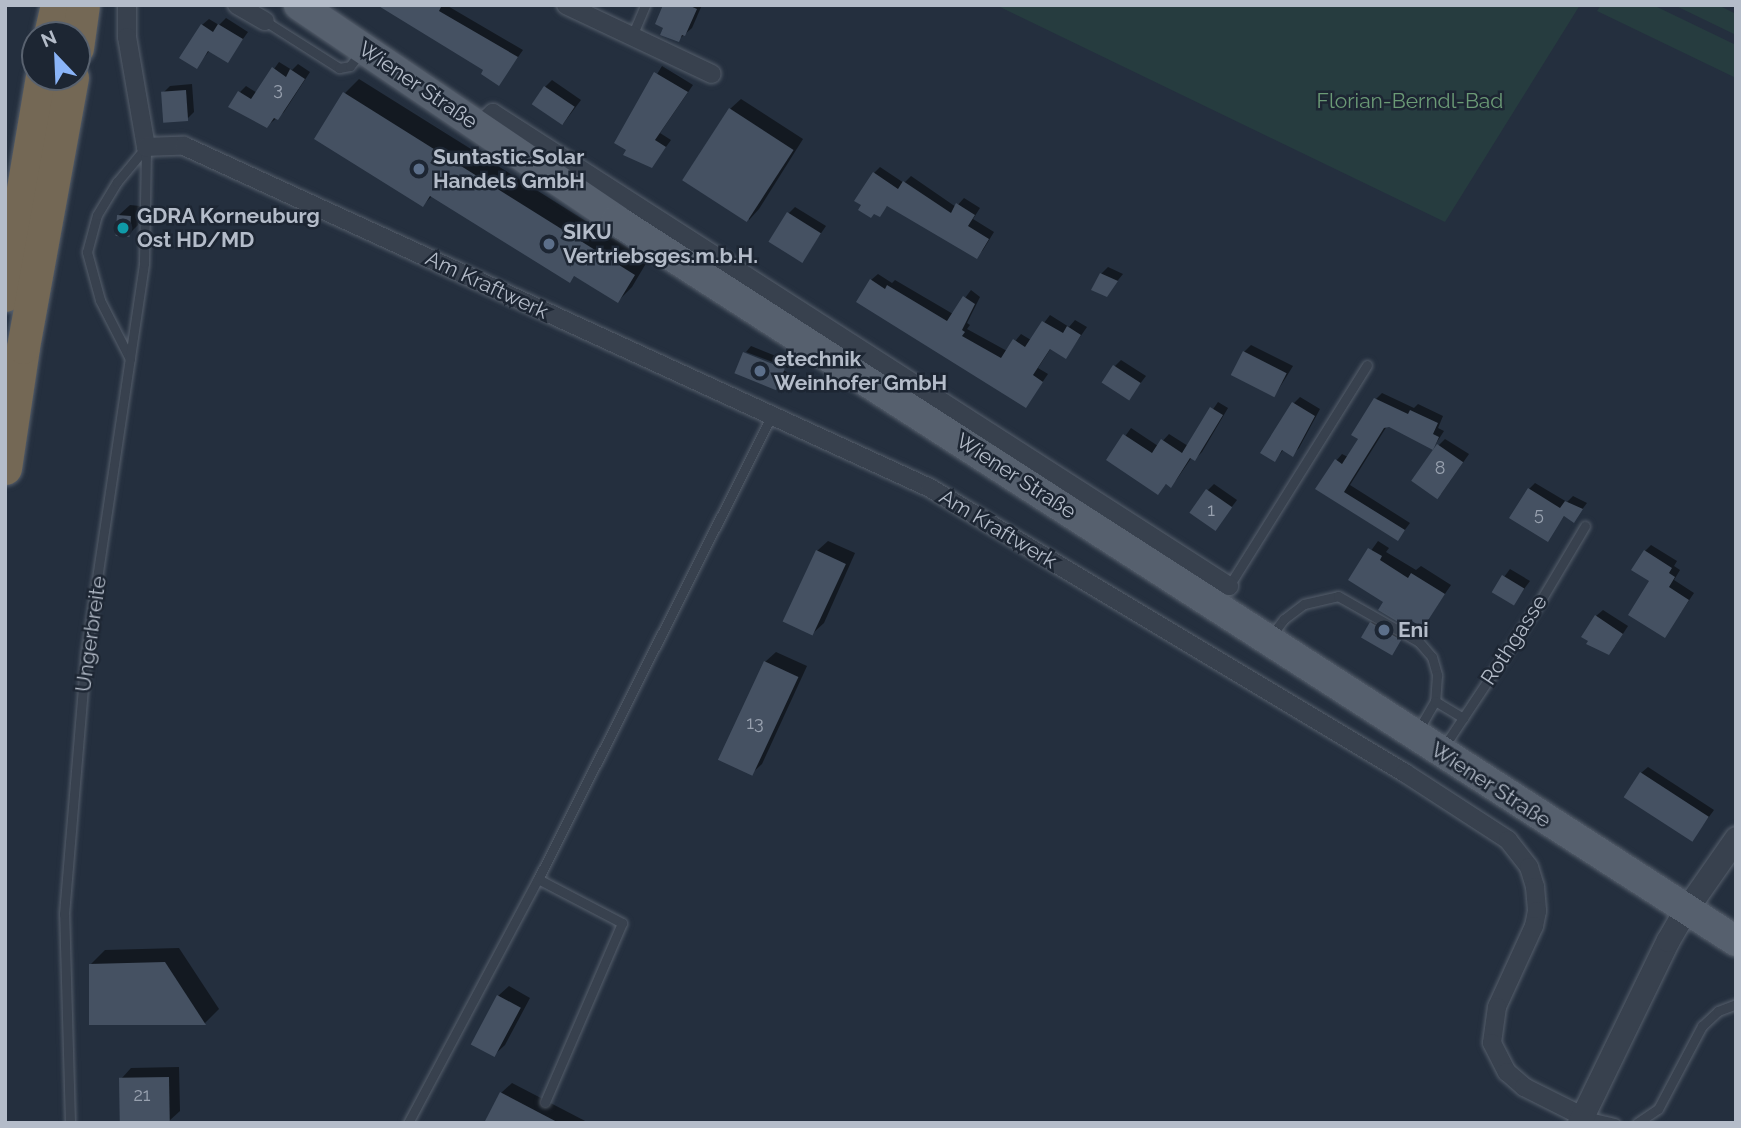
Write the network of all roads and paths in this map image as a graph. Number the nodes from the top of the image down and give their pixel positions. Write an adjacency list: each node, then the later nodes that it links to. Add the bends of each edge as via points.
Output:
1 (127, 5): 12 (street, via 127,37)
2 (237, 5): 6 (street)
3 (299, 5): 8 (main road, Wiener Straße)
4 (566, 5): 7 (street)
5 (645, 5): 7 (lane)
6 (265, 21): 8 (lane, via 339,68 350,66)
7 (632, 36): 9 (street)
8 (364, 48): 19 (main road, Wiener Straße, via 479,126 622,211)
9 (712, 74)
10 (40, 91): 13 (highway)
11 (69, 91): 17 (highway)
12 (146, 147): 14 (lane, Ungerbreite, via 144,263); 14 (lane, via 97,215 88,252 100,300); 16 (street, Am Kraftwerk, via 184,146)
13 (5, 295)
14 (130, 359): 32 (lane, Ungerbreite, via 86,652 64,914)
15 (1367, 365): 19 (lane)
16 (772, 415): 26 (lane); 31 (street, Am Kraftwerk, via 930,488 1508,839 1529,867 1536,911 1534,926 1497,1007 1492,1043 1507,1072 1524,1087)
17 (5, 468)
18 (1585, 526): 22 (lane, Rothgasse)
19 (1223, 595): 20 (main road, Wiener Straße)
20 (1269, 639): 21 (lane, via 1284,619 1304,604 1338,596 1419,642 1432,657 1437,675); 23 (main road, Wiener Straße)
21 (1435, 701): 22 (lane); 23 (lane)
22 (1463, 718): 24 (lane, Rothgasse)
23 (1415, 735): 24 (main road, Wiener Straße)
24 (1440, 752): 27 (main road, Wiener Straße)
25 (1736, 838): 27 (street)
26 (538, 879): 30 (lane, via 622,923); 33 (lane)
27 (1685, 911): 28 (main road, Wiener Straße); 31 (street)
28 (1736, 941)
29 (1736, 1004): 35 (lane, via 1718,1011 1702,1026 1658,1109)
30 (545, 1102)
31 (1581, 1119): 34 (lane)
32 (70, 1123)
33 (408, 1123)
34 (1615, 1123)
35 (1637, 1123)

